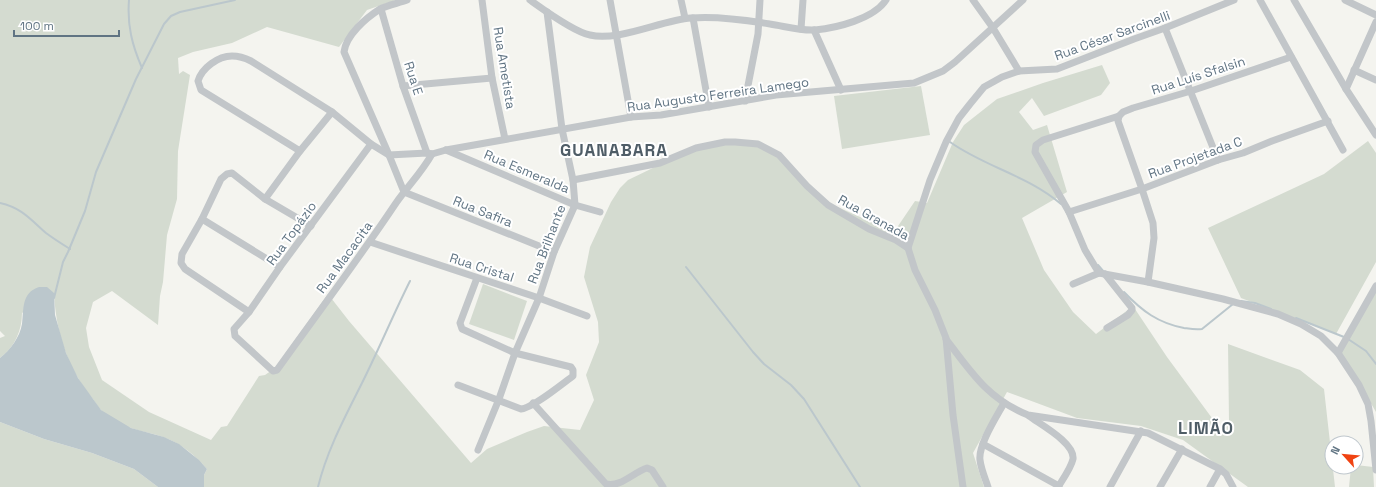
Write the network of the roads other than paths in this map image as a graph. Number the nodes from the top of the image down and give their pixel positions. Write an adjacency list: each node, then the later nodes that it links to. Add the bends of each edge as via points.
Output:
1 (407, 0): 15 (street)
2 (482, 0): 29 (street, Rua Ametista)
3 (530, 0): 16 (street)
4 (610, 0): 25 (street)
5 (681, 0): 18 (street)
6 (760, 0): 19 (street)
7 (803, 0): 23 (street)
8 (886, 0): 24 (street, via 865,17)
9 (973, 0): 21 (street)
10 (1023, 0): 21 (street, Rua Augusto Ferreira Lamego)
11 (1234, 0): 22 (street, Rua César Sarcinelli)
12 (1260, 0): 26 (street)
13 (1294, 0): 32 (street)
14 (1345, 0): 17 (street)
15 (381, 9): 31 (street, Rua E); 49 (street, via 357,28 347,40 344,52)
16 (547, 12): 25 (street, via 588,35); 41 (street, Rua Brilhante)
17 (1376, 15)
18 (689, 18): 19 (street); 25 (street); 36 (street)
19 (759, 22): 23 (street); 35 (street)
20 (1376, 22): 27 (street)
21 (993, 28): 28 (street); 33 (street, Rua Augusto Ferreira Lamego, via 955,62 934,75 914,83)
22 (1165, 28): 28 (street, Rua César Sarcinelli, via 1057,69); 34 (street)
23 (801, 29): 24 (street)
24 (814, 30): 33 (street)
25 (616, 35): 38 (street)
26 (1291, 57): 34 (street, Rua Luís Sfalsin); 40 (street)
27 (1354, 70): 30 (street); 32 (street)
28 (1019, 71): 61 (street, Rua César Sarcinelli, via 984,87 959,118 930,180)
29 (492, 78): 31 (street); 43 (street, Rua Ametista)
30 (1376, 80)
31 (403, 86): 48 (street, Rua E)
32 (1346, 89): 42 (street)
33 (841, 90): 35 (street, Rua Augusto Ferreira Lamego, via 776,95)
34 (1191, 91): 39 (street, Rua Luís Sfalsin, via 1133,108 1123,112); 50 (street)
35 (744, 101): 36 (street, Rua Augusto Ferreira Lamego)
36 (708, 107): 38 (street, Rua Augusto Ferreira Lamego, via 661,116)
37 (332, 112): 44 (street); 47 (street); 47 (street, via 243,57 223,58 203,72 198,81 201,90)
38 (631, 117): 41 (street, Rua Augusto Ferreira Lamego)
39 (1118, 119): 52 (street); 57 (street, Rua Luís Sfalsin, via 1043,140 1036,145 1035,152)
40 (1328, 121): 46 (street); 50 (street, Rua Projetada C)
41 (562, 130): 43 (street, Rua Augusto Ferreira Lamego); 51 (street, Rua Brilhante)
42 (1376, 135)
43 (505, 139): 45 (street, Rua Augusto Ferreira Lamego)
44 (371, 144): 49 (street); 59 (street, Rua Topázio)
45 (446, 150): 48 (street, Rua Augusto Ferreira Lamego); 55 (street, Rua Esmeralda)
46 (1343, 150)
47 (300, 151): 54 (street)
48 (429, 153): 49 (street, Rua Augusto Ferreira Lamego); 53 (street, Rua Macacita, via 425,167)
49 (389, 155): 53 (street)
50 (1218, 160): 52 (street, Rua Projetada C)
51 (573, 180): 55 (street, Rua Brilhante); 61 (street, Rua Granada, via 660,163 696,148 726,142 758,144 779,155 828,205)
52 (1142, 189): 57 (street, Rua Projetada C); 66 (street, via 1154,231)
53 (404, 192): 60 (street, Rua Macacita); 62 (street, Rua Safira)
54 (265, 199): 58 (street, via 232,174 227,174 216,187); 59 (street)
55 (575, 205): 56 (street, Rua Esmeralda); 62 (street, Rua Brilhante)
56 (600, 212)
57 (1069, 212): 64 (street, via 1086,250)
58 (202, 219): 63 (street); 70 (street, via 182,254 181,263 185,269)
59 (311, 226): 63 (street, Rua Topázio)
60 (370, 242): 65 (street, Rua Cristal); 73 (street, Rua Macacita, via 277,370 273,371)
61 (908, 248): 74 (street, Rua Granada, via 915,270)
62 (554, 252): 69 (street, Rua Brilhante)
63 (280, 267): 70 (street, Rua Topázio)
64 (1102, 274): 66 (street); 67 (street); 72 (street, via 1132,308 1131,312)
65 (477, 278): 69 (street, Rua Cristal); 75 (street, via 460,323 462,329)
66 (1148, 282): 76 (street, via 1278,314 1321,336)
67 (1074, 284)
68 (1376, 286): 76 (street)
69 (539, 298): 71 (street, Rua Cristal); 75 (street, Rua Brilhante)
70 (249, 312): 73 (street, Rua Topázio, via 234,329)
71 (586, 316)
72 (1107, 328)
73 (235, 336)
74 (946, 338): 80 (street, via 970,372); 90 (street, Rua Granada)
75 (515, 352): 78 (street, Rua Brilhante); 79 (street, via 571,367 573,370 573,376 544,398)
76 (1338, 353): 83 (street, via 1368,404)
77 (458, 385): 78 (street)
78 (498, 399): 79 (street, via 521,409 526,409); 86 (street, Rua Brilhante)
79 (533, 403): 89 (street, via 606,484 619,486 647,468 652,470)
80 (1004, 403): 81 (street); 84 (street)
81 (1028, 415): 82 (street); 92 (street, via 1067,443 1073,453 1071,463)
82 (1141, 431): 85 (street); 93 (street)
83 (1375, 440): 88 (street)
84 (983, 444): 91 (street, via 980,461); 92 (street)
85 (1182, 449): 87 (street); 94 (street)
86 (478, 450)
87 (1220, 469): 95 (street); 96 (street, via 1226,474)
88 (1376, 470)
89 (663, 487)
90 (963, 487)
91 (988, 487)
92 (1058, 487)
93 (1110, 487)
94 (1160, 487)
95 (1210, 487)
96 (1232, 487)

